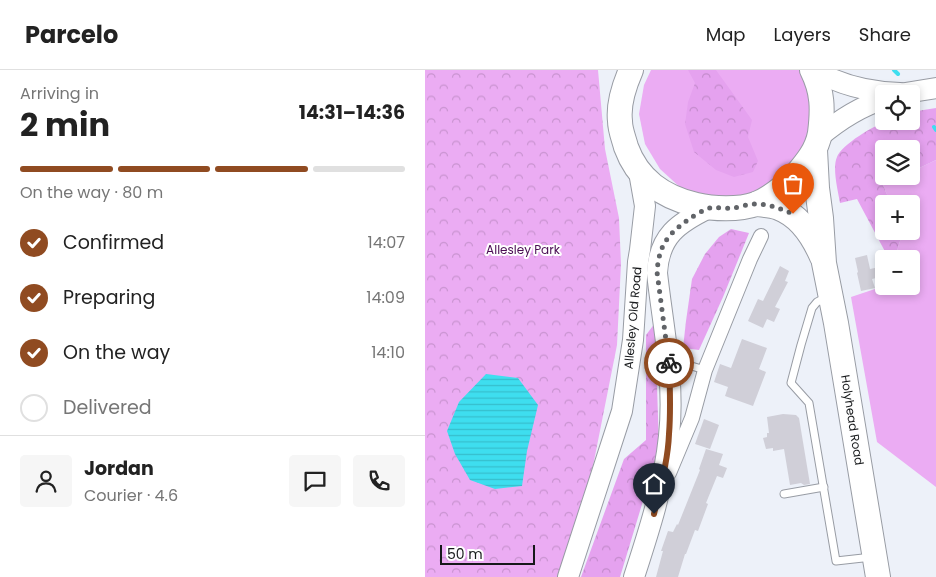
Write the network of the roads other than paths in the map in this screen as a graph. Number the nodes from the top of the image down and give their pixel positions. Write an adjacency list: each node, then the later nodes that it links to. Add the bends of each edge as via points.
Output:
1 (615, 70): 8 (highway)
2 (631, 70): 8 (highway)
3 (813, 70): 6 (main road, via 842,83); 9 (highway, Holyhead Road, via 822,96)
4 (936, 88): 5 (main road)
5 (920, 91)
6 (875, 92)
7 (875, 102): 9 (main road, via 834,124)
8 (620, 108): 10 (highway, via 623,138)
9 (817, 144): 11 (highway, via 789,182); 14 (highway, Holyhead Road, via 817,188)
10 (639, 172): 12 (highway, via 669,196); 22 (main road, Allesley Old Road, via 645,206 633,340 622,411)
11 (756, 204): 12 (highway); 14 (highway, Holyhead Road, via 777,207 793,214 808,230)
12 (709, 208): 16 (main road, Allesley Old Road, via 674,230 661,248 657,272)
13 (761, 236): 17 (street, Allesley Old Road)
14 (824, 263): 15 (highway, Holyhead Road)
15 (830, 295): 18 (lane, via 812,308 791,382 809,404); 21 (highway, Holyhead Road)
16 (669, 359): 17 (lane); 20 (main road, Allesley Old Road, via 669,435)
17 (705, 370): 20 (street, Allesley Old Road, via 692,418)
18 (824, 487): 19 (lane); 21 (lane, via 836,561)
19 (783, 494)
20 (656, 507): 23 (main road, Allesley Old Road)
21 (877, 567)
22 (568, 577)
23 (634, 577)

